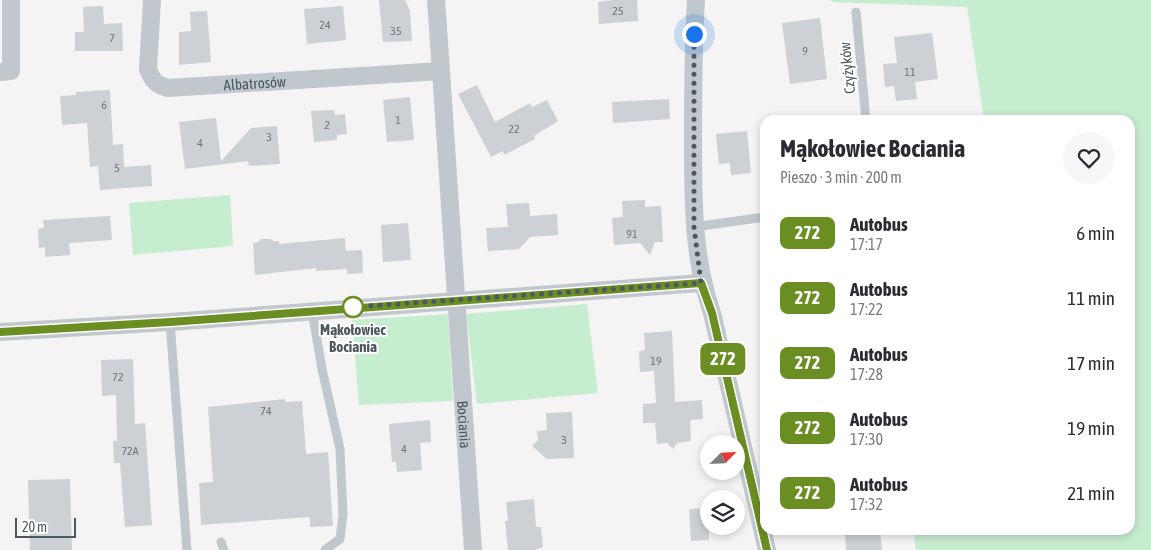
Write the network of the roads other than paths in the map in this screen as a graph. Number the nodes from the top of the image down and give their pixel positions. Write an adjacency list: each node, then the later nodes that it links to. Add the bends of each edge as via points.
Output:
1 (11, 0): 7 (street, via 11,71)
2 (152, 0): 6 (street, Albatrosów, via 148,69 159,86)
3 (436, 0): 6 (street)
4 (696, 0): 10 (street, via 693,51)
5 (856, 12): 8 (lane, Czyżyków)
6 (441, 71): 12 (street)
7 (0, 72)
8 (866, 115)
9 (760, 218): 10 (lane)
10 (694, 227): 11 (street)
11 (701, 283): 12 (street); 16 (street, via 712,313)
12 (455, 300): 13 (street); 20 (street, Bociania)
13 (312, 310): 14 (street); 19 (lane, via 340,459 343,514 340,539)
14 (170, 322): 15 (street); 18 (lane)
15 (0, 332)
16 (760, 520)
17 (764, 535): 21 (street)
18 (187, 550)
19 (325, 550)
20 (473, 550)
21 (767, 550)

